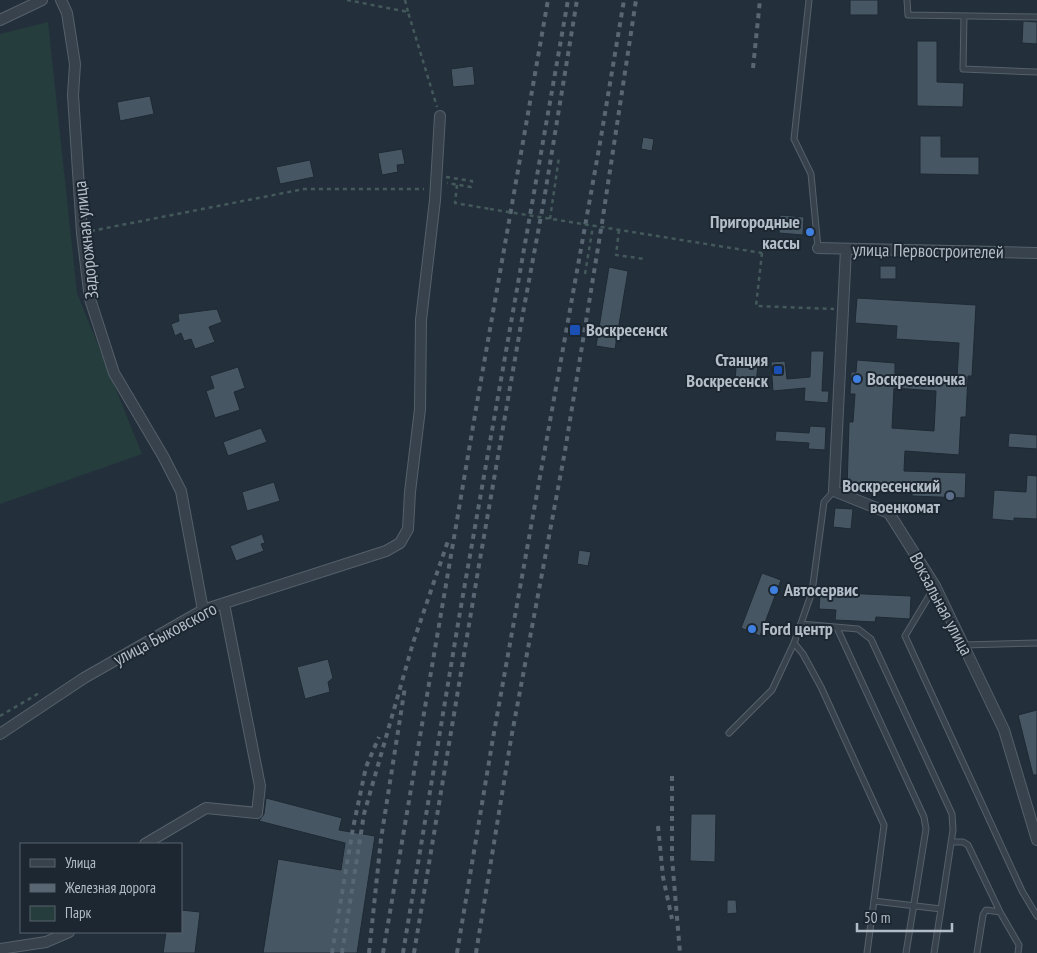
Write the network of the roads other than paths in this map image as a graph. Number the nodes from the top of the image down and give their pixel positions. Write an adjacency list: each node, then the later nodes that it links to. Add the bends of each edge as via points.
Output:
1 (42, 0): 7 (street)
2 (61, 0): 16 (street, Задорожная улица, via 67,13 75,64 73,95 90,300 114,373 181,491)
3 (809, 0): 10 (lane, via 794,139 811,174)
4 (907, 0): 5 (lane, via 908,15)
5 (964, 16): 6 (lane); 8 (lane, via 963,69)
6 (1037, 17)
7 (0, 20)
8 (1037, 72)
9 (440, 116): 15 (street, улица Быковского, via 438,182 421,320 420,409 408,529 400,543 386,551)
10 (818, 248): 11 (street, улица Первостроителей)
11 (846, 249): 12 (street, улица Первостроителей); 13 (street)
12 (1037, 253)
13 (834, 491): 14 (street, Вокзальная улица, via 889,513); 17 (lane, via 824,502 812,592)
14 (936, 586): 21 (street, Вокзальная улица); 31 (lane, via 905,636 1022,891)
15 (224, 604): 16 (street, улица Быковского); 26 (street, via 260,786 257,813 206,808)
16 (203, 610): 22 (street, улица Быковского, via 84,678)
17 (801, 624): 18 (lane); 19 (lane)
18 (837, 628): 25 (lane, via 858,629 871,639 952,814); 28 (lane, via 924,817 926,829)
19 (794, 643): 23 (lane, via 772,690); 27 (lane, via 821,687 884,825)
20 (1037, 643): 21 (lane)
21 (964, 645): 24 (street, Вокзальная улица, via 1004,730)
22 (1, 732)
23 (729, 733)
24 (1036, 836)
25 (952, 842): 29 (lane); 30 (lane, via 968,845)
26 (147, 843)
27 (874, 901): 28 (lane); 34 (lane)
28 (914, 906): 29 (lane); 35 (lane)
29 (941, 909): 36 (lane)
30 (1000, 912): 37 (lane, via 986,910 983,915); 38 (lane, via 1020,945)
31 (1037, 916)
32 (67, 933): 33 (street, via 46,942)
33 (0, 949)
34 (867, 953)
35 (906, 953)
36 (934, 953)
37 (977, 953)
38 (1018, 953)

